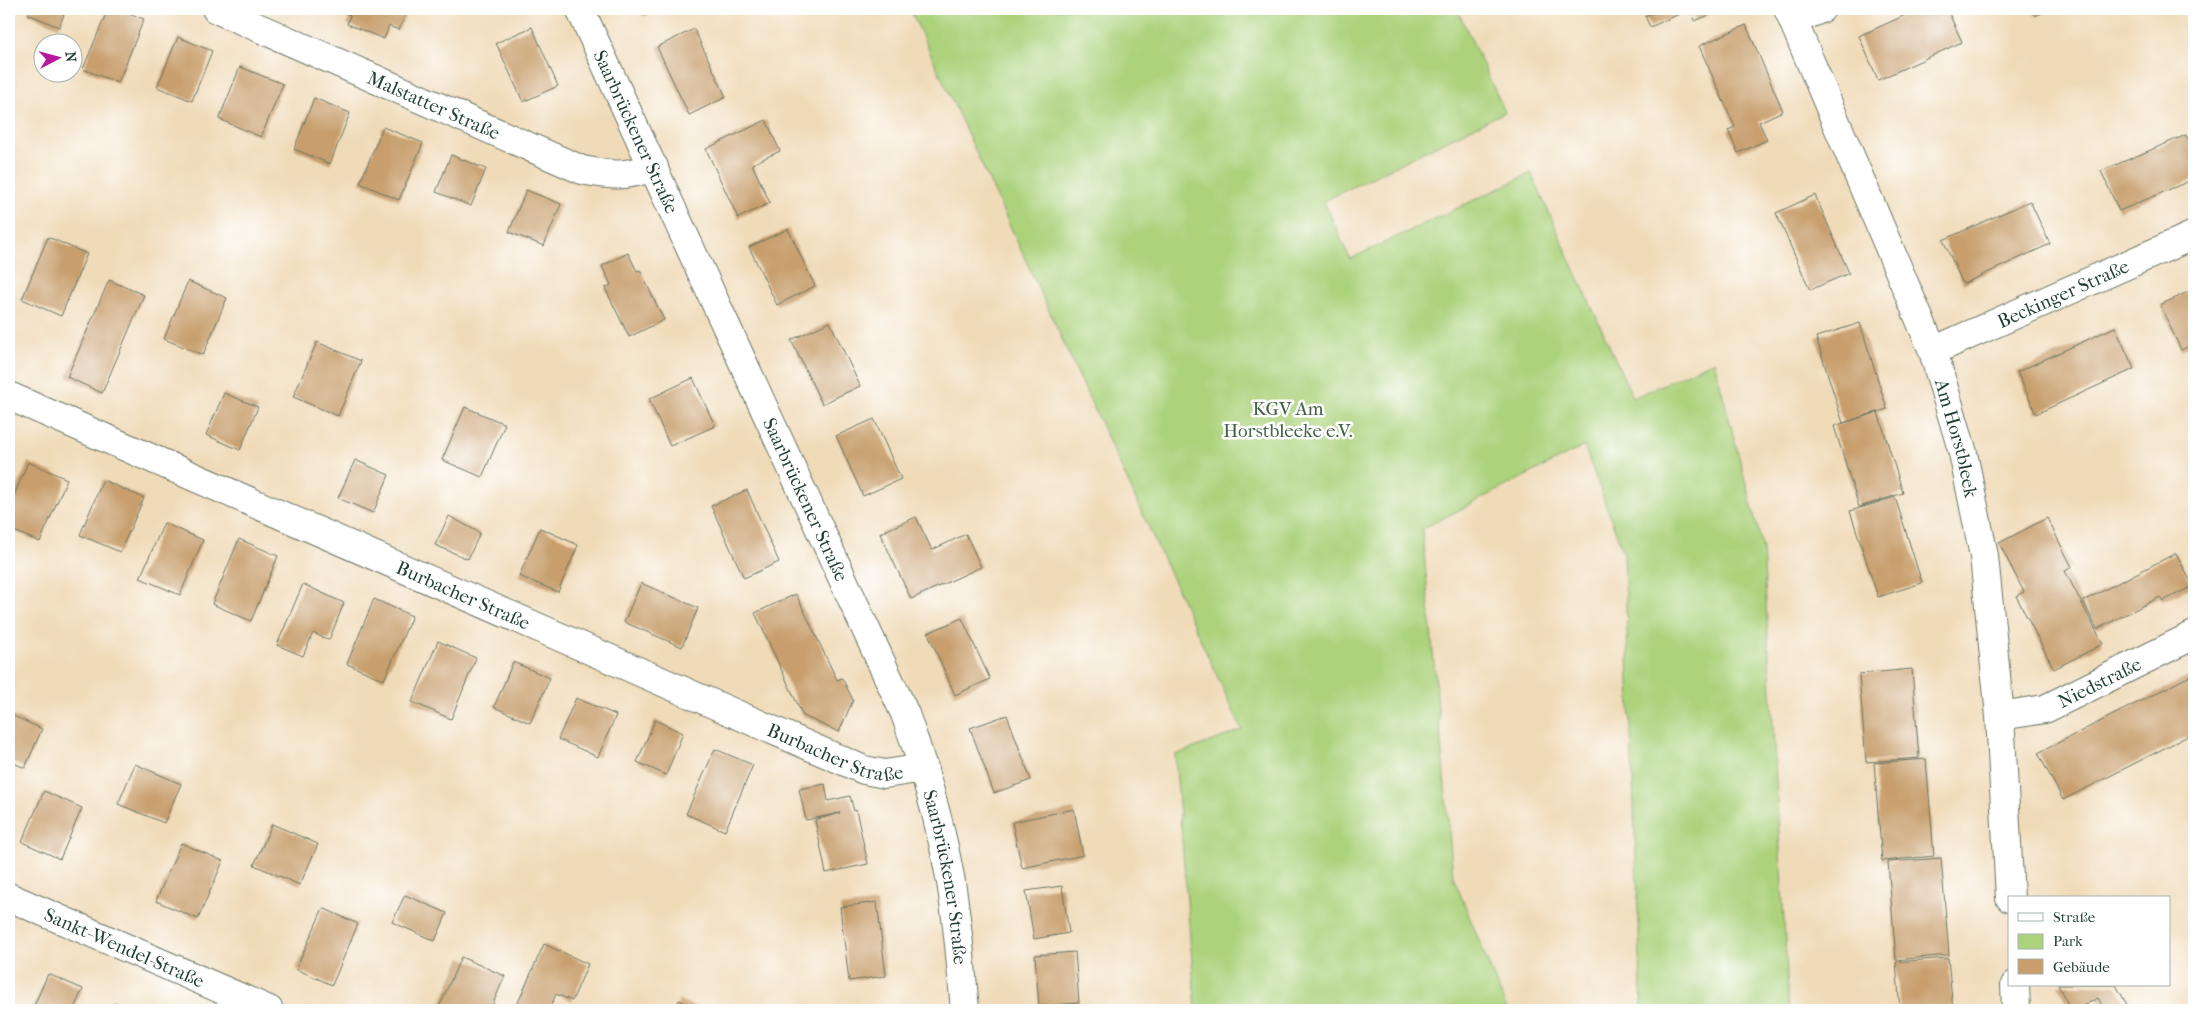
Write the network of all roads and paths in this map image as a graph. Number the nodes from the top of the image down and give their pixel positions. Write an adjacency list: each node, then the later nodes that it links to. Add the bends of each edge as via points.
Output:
1 (216, 9): 5 (street, Malstatter Straße, via 582,170 609,176)
2 (580, 9): 5 (street, Saarbrückener Straße)
3 (1820, 9): 4 (street)
4 (1791, 15): 7 (street, Am Horstbleek)
5 (654, 167): 11 (street, Saarbrückener Straße, via 905,714)
6 (2194, 234): 7 (street, Beckinger Straße)
7 (1933, 350): 10 (street, Am Horstbleek, via 1963,452 1984,556)
8 (9, 396): 11 (street, Burbacher Straße, via 864,770 885,774)
9 (2194, 634): 10 (street, Niedstraße, via 2045,708)
10 (2000, 716): 13 (street, Am Horstbleek)
11 (924, 768): 16 (street, Saarbrückener Straße, via 950,876)
12 (9, 896): 15 (street, Sankt-Wendel-Straße)
13 (2010, 896)
14 (2015, 986): 17 (street)
15 (269, 1010)
16 (965, 1010)
17 (2016, 1010)

